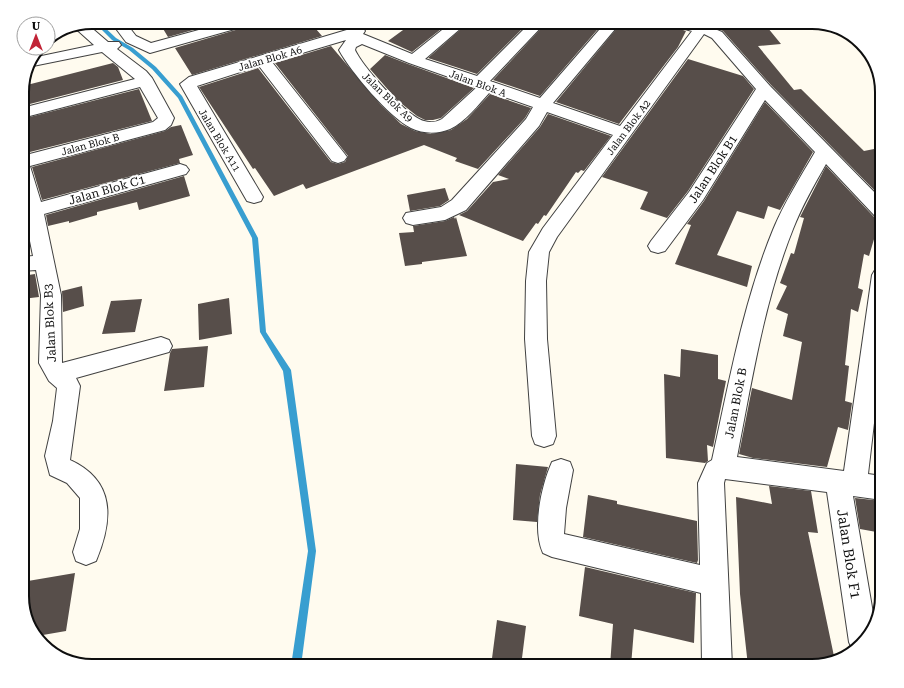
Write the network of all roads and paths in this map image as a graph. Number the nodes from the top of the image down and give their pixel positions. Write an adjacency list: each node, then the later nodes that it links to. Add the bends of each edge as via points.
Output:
1 (88, 29): 10 (street)
2 (118, 29): 10 (street)
3 (219, 29): 10 (street, via 150,48)
4 (452, 29): 13 (street)
5 (533, 29): 16 (street)
6 (608, 29): 18 (street)
7 (702, 29): 20 (street, Jalan Blok A2)
8 (708, 29): 17 (street, via 717,35)
9 (355, 32): 12 (street, Jalan Blok A6); 13 (street, Jalan Blok A); 16 (street, Jalan Blok A9, via 347,50 350,57 370,82 415,123 433,127 447,123)
10 (119, 43): 11 (street); 14 (street, via 132,67)
11 (38, 60)
12 (262, 60): 15 (street, Jalan Blok A6); 22 (street)
13 (414, 60): 16 (street, Jalan Blok A)
14 (146, 81): 19 (street); 23 (street, Jalan Blok B, via 166,118 159,126)
15 (188, 83): 25 (street, Jalan Blok A11)
16 (483, 84): 18 (street, Jalan Blok A)
17 (764, 88): 21 (street); 29 (street, Jalan Blok B1, via 700,190)
18 (542, 106): 20 (street, Jalan Blok A); 28 (street, via 533,122 459,205 445,213)
19 (29, 111)
20 (624, 133): 35 (street, Jalan Blok A2, via 550,233 539,252 536,339)
21 (825, 150): 26 (street); 36 (street, Jalan Blok B, via 779,238 761,290)
22 (338, 157)
23 (29, 160)
24 (180, 170): 27 (street, Jalan Blok C1)
25 (254, 196)
26 (875, 204)
27 (30, 205): 30 (street, Jalan Blok B3)
28 (413, 218)
29 (658, 246)
30 (45, 262): 31 (street); 34 (street, Jalan Blok B3, via 51,296 50,363)
31 (29, 263)
32 (875, 325): 38 (street, Jalan Blok F1, via 858,448)
33 (161, 346): 34 (street)
34 (57, 374): 40 (street, Jalan Blok B3, via 69,386 57,456 59,468 76,475 92,494 94,506 93,529)
35 (544, 436)
36 (723, 466): 38 (street); 41 (street, Jalan Blok B, via 716,471 710,483)
37 (561, 470): 41 (street, via 553,511 550,539 552,544)
38 (847, 483): 39 (street); 42 (street, Jalan Blok F1, via 844,529)
39 (875, 487)
40 (86, 552)
41 (712, 582): 43 (street, Jalan Blok B)
42 (862, 633)
43 (717, 659)

